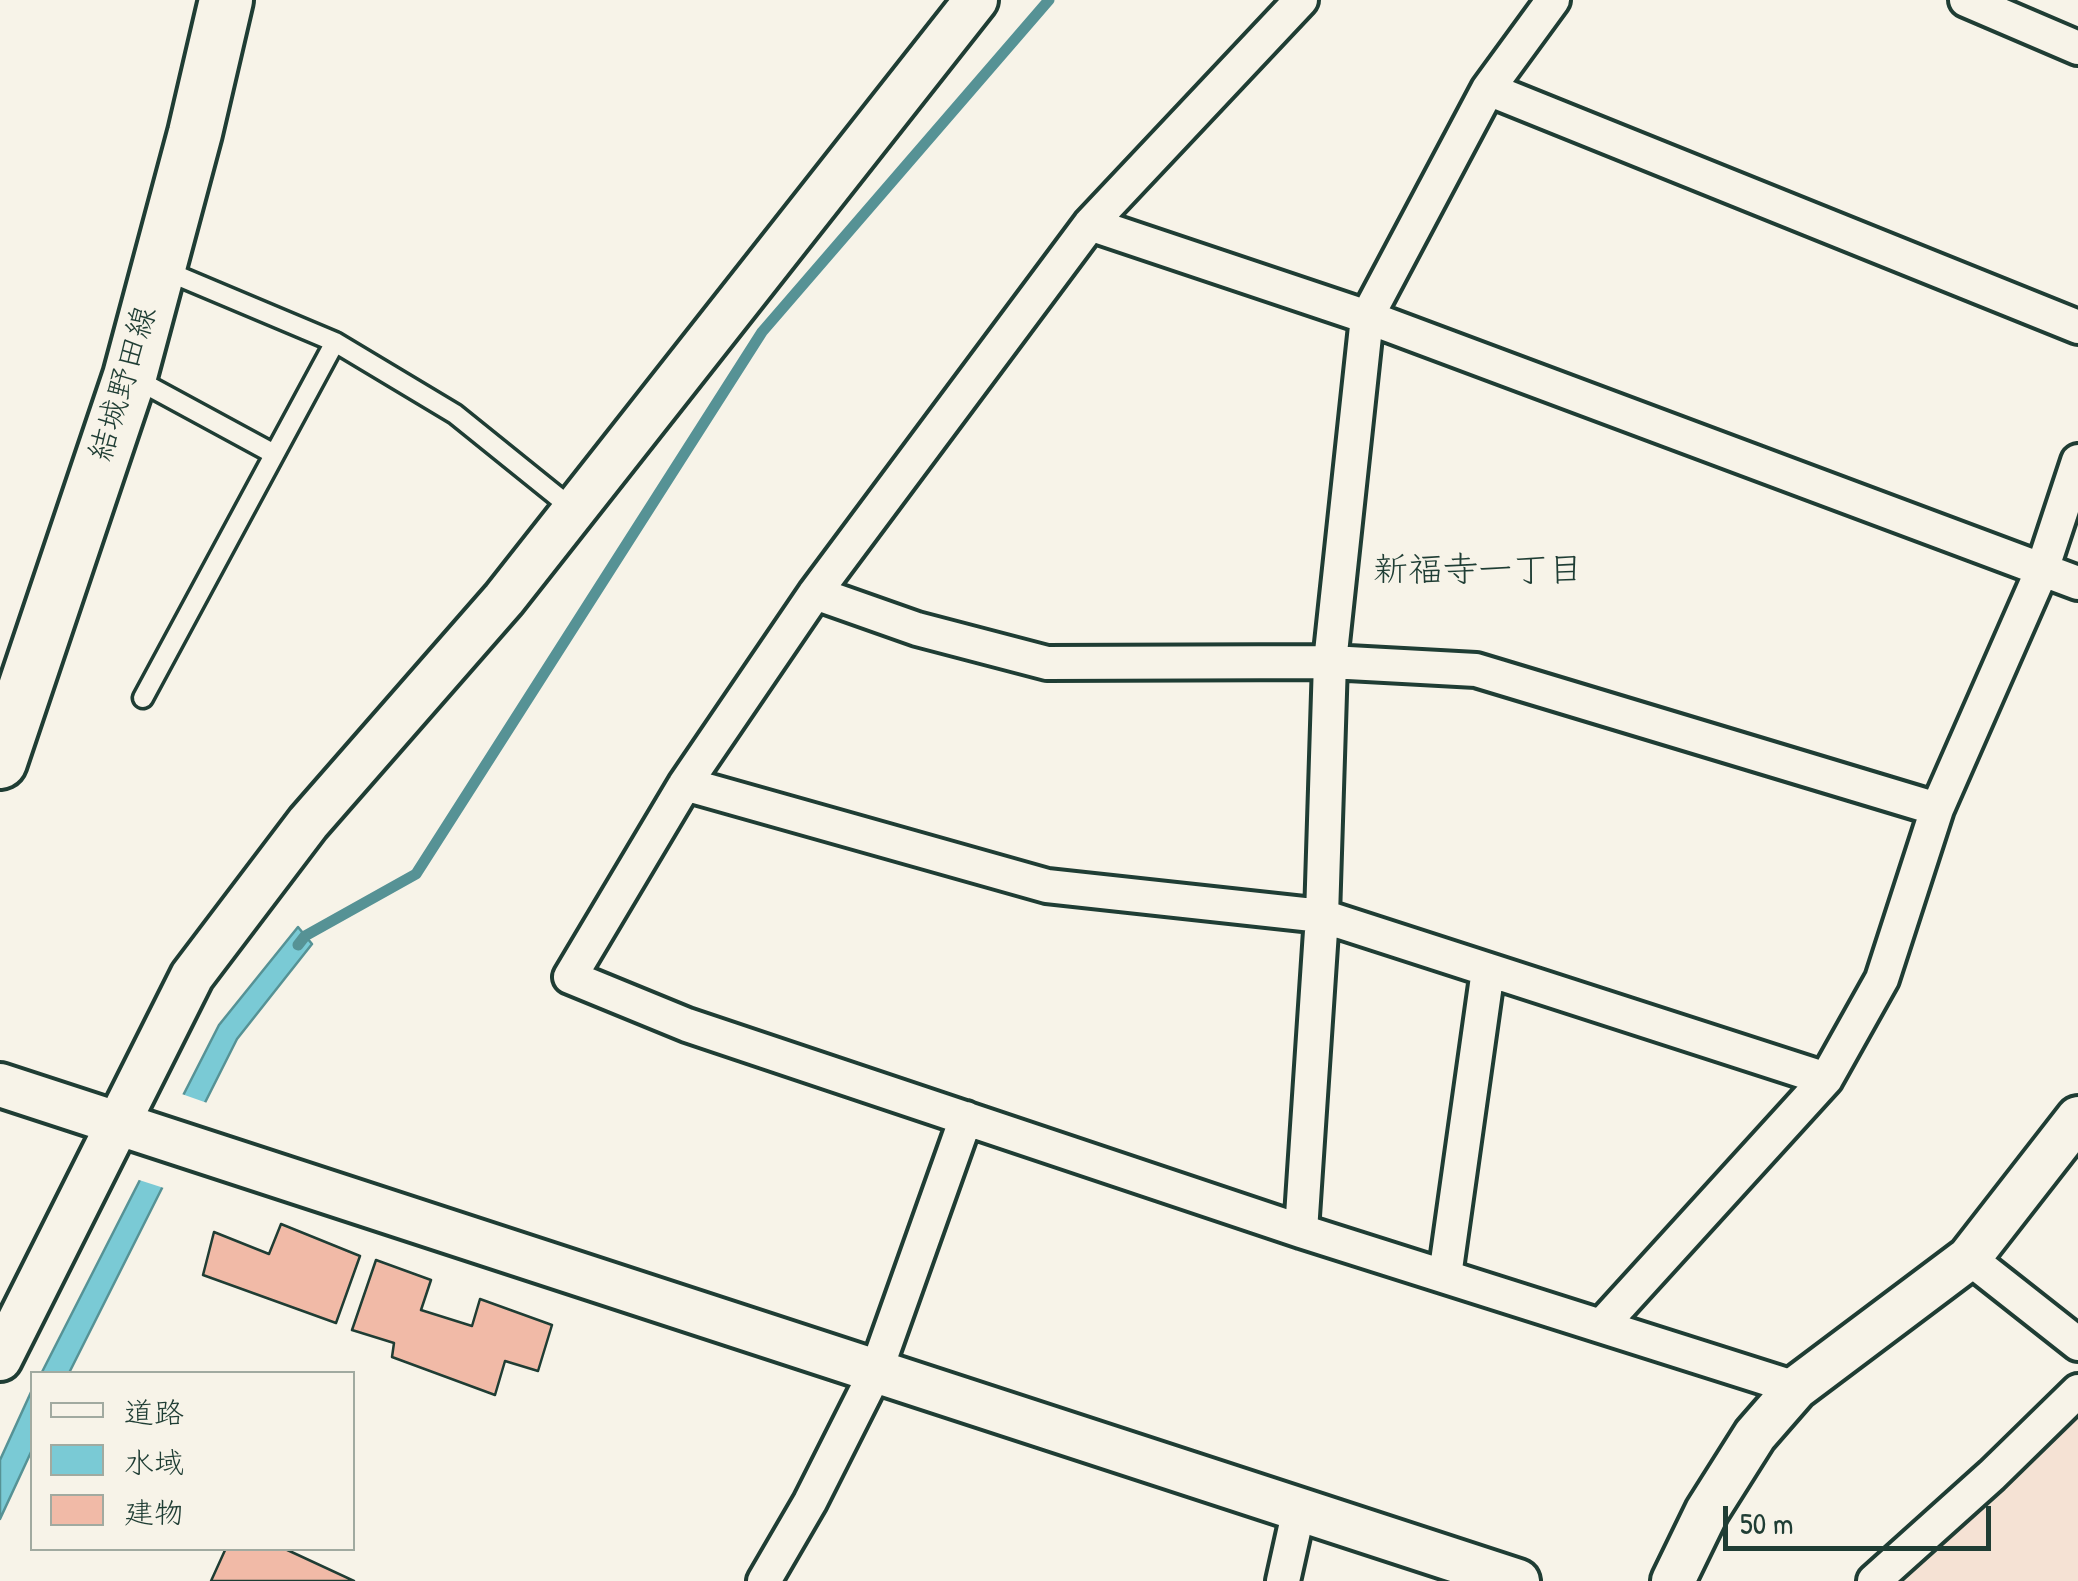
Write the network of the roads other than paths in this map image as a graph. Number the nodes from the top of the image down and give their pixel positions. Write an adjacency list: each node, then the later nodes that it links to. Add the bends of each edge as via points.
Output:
1 (226, 0): 9 (main road, 結城野田線)
2 (976, 0): 16 (street)
3 (1301, 0): 8 (street)
4 (1552, 0): 7 (street)
5 (1966, 0): 6 (street)
6 (2078, 48)
7 (1488, 89): 10 (street); 11 (street)
8 (1090, 224): 10 (street); 19 (street)
9 (159, 267): 12 (lane); 13 (main road, 結城野田線)
10 (1367, 317): 17 (street); 20 (street)
11 (2078, 327)
12 (335, 342): 14 (lane); 16 (lane, via 455,414)
13 (130, 376): 14 (lane); 22 (main road, 結城野田線)
14 (274, 454): 21 (lane)
15 (2078, 461): 17 (street)
16 (574, 510): 31 (street, via 308,822 192,976)
17 (2042, 570): 18 (street); 24 (street)
18 (2078, 582)
19 (815, 593): 20 (street, via 917,629 1047,663); 23 (street)
20 (1330, 662): 24 (street, via 1476,670); 25 (street)
21 (143, 698)
22 (0, 762)
23 (684, 784): 25 (street, via 1047,886); 29 (street, via 570,977 688,1026)
24 (1937, 809): 27 (street, via 1882,979)
25 (1322, 916): 26 (street); 32 (street)
26 (1488, 970): 27 (street); 34 (street)
27 (1826, 1078): 35 (street)
28 (0, 1085): 31 (street)
29 (966, 1118): 32 (street); 38 (street)
30 (2078, 1118): 33 (street)
31 (116, 1122): 37 (street); 38 (street)
32 (1300, 1231): 34 (street)
33 (1969, 1258): 36 (street); 39 (street)
34 (1445, 1276): 35 (street)
35 (1602, 1324): 39 (street)
36 (2078, 1344)
37 (0, 1358)
38 (876, 1371): 41 (street); 42 (street)
39 (1796, 1388): 45 (street, via 1755,1435 1706,1512)
40 (2078, 1391): 46 (street)
41 (1299, 1509): 43 (street); 44 (street)
42 (764, 1581)
43 (1282, 1581)
44 (1518, 1581)
45 (1674, 1581)
46 (1874, 1581)

